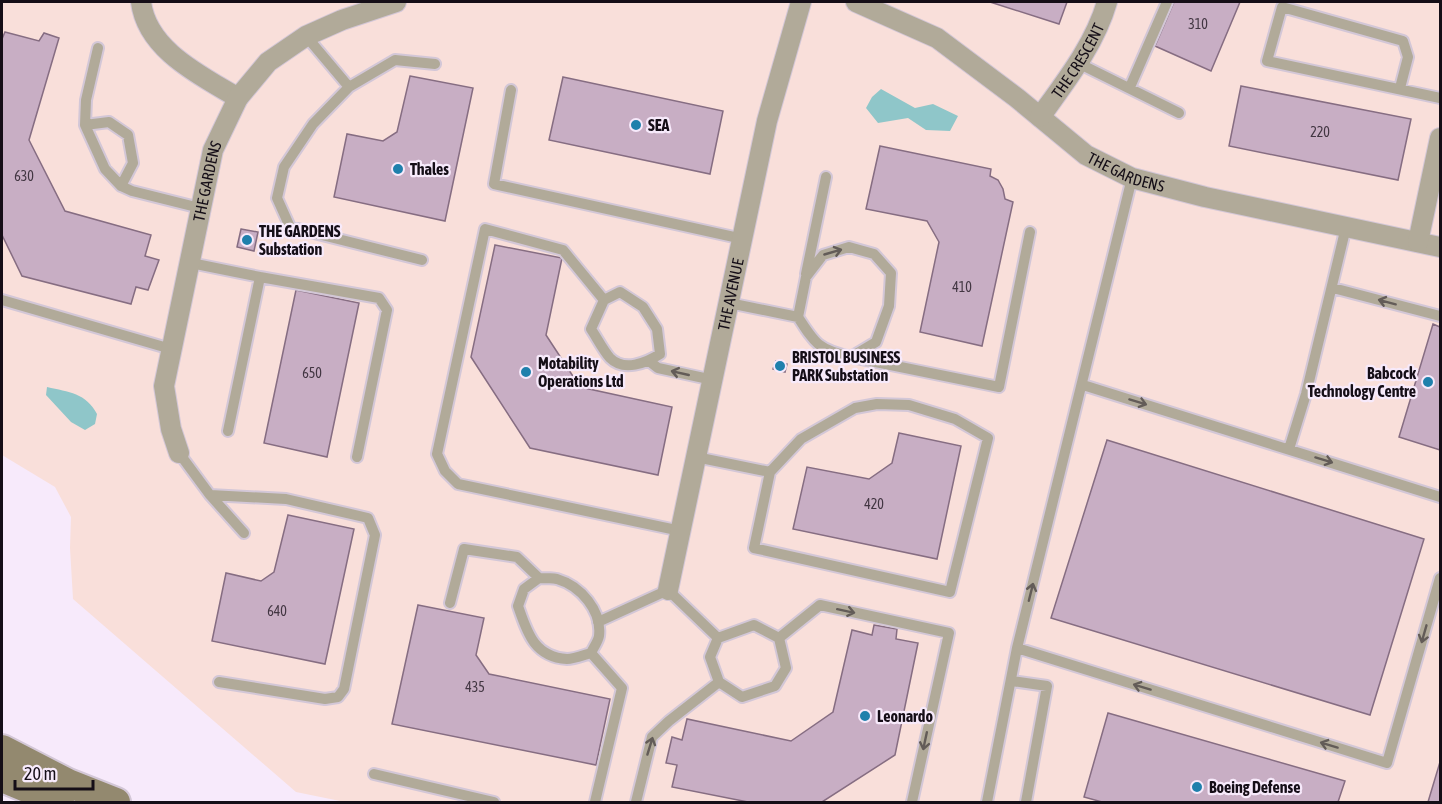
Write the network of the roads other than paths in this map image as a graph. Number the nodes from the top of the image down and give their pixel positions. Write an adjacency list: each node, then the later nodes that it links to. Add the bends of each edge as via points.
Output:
1 (141, 2): 15 (street, via 150,32 166,48 186,66)
2 (396, 2): 7 (street, THE GARDENS)
3 (801, 2): 27 (street, THE AVENUE, via 767,121)
4 (856, 2): 18 (street, THE GARDENS, via 937,38)
5 (1107, 2): 9 (street, THE CRESCENT)
6 (1167, 2): 12 (lane)
7 (306, 36): 11 (lane); 15 (street, THE GARDENS, via 268,62)
8 (98, 48): 19 (lane, via 86,100)
9 (1078, 63): 12 (lane); 18 (street, THE CRESCENT)
10 (435, 64): 11 (lane, via 395,60)
11 (349, 87): 30 (lane, via 313,124 284,167 277,198 290,227)
12 (1130, 87): 17 (lane)
13 (1400, 88): 13 (lane, via 1408,57 1403,41 1282,7 1267,61); 16 (lane)
14 (511, 90): 27 (lane, via 494,184)
15 (238, 98): 24 (street, THE GARDENS, via 213,150)
16 (1440, 98)
17 (1179, 113)
18 (1040, 117): 22 (street, THE GARDENS, via 1086,155)
19 (85, 124): 23 (lane, via 105,169); 23 (lane, via 109,122 128,135 133,163)
20 (1440, 138): 28 (street)
21 (825, 177): 32 (lane)
22 (1132, 178): 25 (street, THE GARDENS); 44 (lane)
23 (121, 186): 24 (lane)
24 (200, 208): 31 (street, THE GARDENS)
25 (1346, 227): 28 (street, THE GARDENS); 34 (lane)
26 (1030, 231): 41 (lane, via 999,387)
27 (743, 239): 37 (street, THE AVENUE)
28 (1418, 242): 29 (street, THE GARDENS)
29 (1440, 247)
30 (422, 260)
31 (191, 263): 33 (lane); 40 (street, THE GARDENS)
32 (806, 277): 39 (lane); 41 (lane, one-way to 41, via 823,255 849,247 874,254 891,273 889,306 876,342)
33 (260, 278): 45 (lane); 48 (lane, via 379,298 387,310)
34 (1333, 288): 38 (lane, one-way to 34); 46 (lane)
35 (2, 300): 40 (lane)
36 (604, 300): 42 (lane, via 591,330 611,360 631,366); 42 (lane, via 620,292 643,307 657,329 660,354); 53 (lane, via 563,250 485,229 437,454 445,471 458,484)
37 (729, 303): 39 (lane); 43 (street, THE AVENUE)
38 (1440, 316)
39 (798, 317): 41 (lane, via 810,337 828,352)
40 (171, 349): 47 (street, THE GARDENS, via 164,386)
41 (851, 357)
42 (649, 361): 43 (lane, one-way to 42, via 658,368)
43 (713, 380): 49 (street, THE AVENUE)
44 (1083, 385): 46 (lane, one-way to 46); 62 (lane, one-way to 44)
45 (228, 431)
46 (1289, 449): 52 (lane, one-way to 52)
47 (179, 453): 51 (lane)
48 (357, 457)
49 (696, 457): 50 (lane); 53 (street, THE AVENUE)
50 (770, 472): 50 (lane, via 801,439 855,408 877,404 909,405 955,419 988,438 950,592 754,548)
51 (210, 495): 54 (lane); 65 (lane, via 286,499 368,518 375,535 344,689 338,698)
52 (1440, 497)
53 (681, 531): 57 (street, THE AVENUE)
54 (244, 533)
55 (538, 578): 58 (lane, via 517,557 464,549); 59 (lane, via 558,580 576,590 589,601); 63 (lane, via 524,589 518,606 528,636 542,652 568,659)
56 (1440, 578): 62 (lane, one-way to 62, via 1387,763)
57 (668, 590): 59 (lane); 61 (lane)
58 (450, 603)
59 (598, 622): 63 (lane, via 599,638)
60 (779, 638): 61 (lane, via 754,625); 66 (lane, via 786,668 775,686 742,697); 77 (lane, one-way to 77, via 820,605 949,633)
61 (718, 639): 66 (lane, via 710,657)
62 (1017, 648): 64 (lane)
63 (591, 653): 75 (lane, via 622,688)
64 (1012, 681): 78 (lane); 79 (lane, via 1047,686)
65 (219, 682)
66 (719, 682): 76 (lane, one-way to 66, via 652,737)
67 (2, 749): 73 (street, via 68,783)
68 (374, 774): 74 (lane)
69 (2, 778): 72 (street)
70 (2, 799): 71 (street)
71 (13, 802)
72 (60, 802)
73 (116, 802)
74 (494, 802)
75 (595, 802)
76 (636, 802)
77 (912, 802)
78 (987, 802)
79 (1026, 802)

